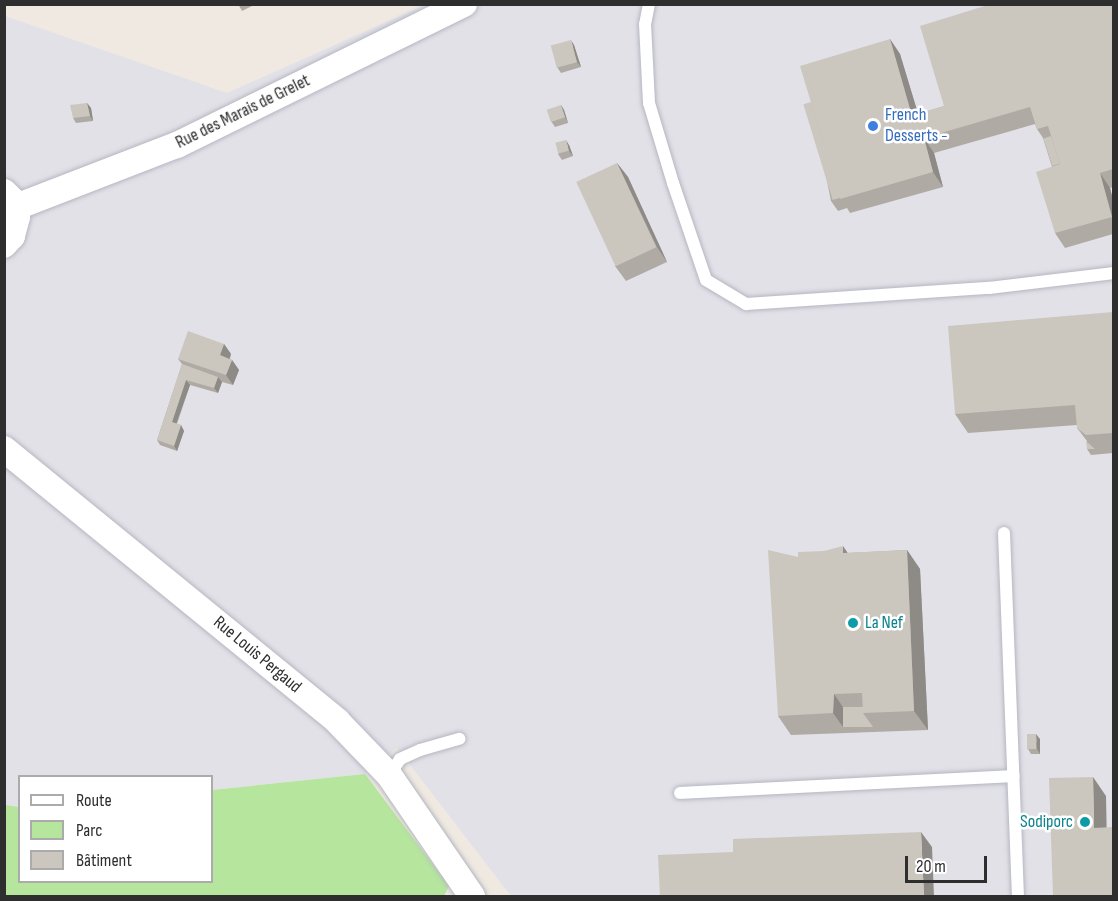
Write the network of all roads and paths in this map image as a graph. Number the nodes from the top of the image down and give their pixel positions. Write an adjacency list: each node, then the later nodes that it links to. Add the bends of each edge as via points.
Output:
1 (464, 4): 3 (street, Rue des Marais de Grelet, via 177,145)
2 (649, 4): 5 (lane, via 645,24 649,103 673,183 706,280 746,304 989,288)
3 (10, 199): 4 (street, via 16,227)
4 (4, 245)
5 (1113, 273)
6 (4, 449): 9 (street, Rue Louis Pergaud, via 337,721)
7 (1005, 533): 10 (lane)
8 (459, 739): 9 (lane, via 400,759)
9 (389, 775): 12 (street, Rue Louis Pergaud)
10 (1014, 776): 11 (lane); 13 (lane)
11 (680, 793)
12 (472, 897)
13 (1018, 897)

